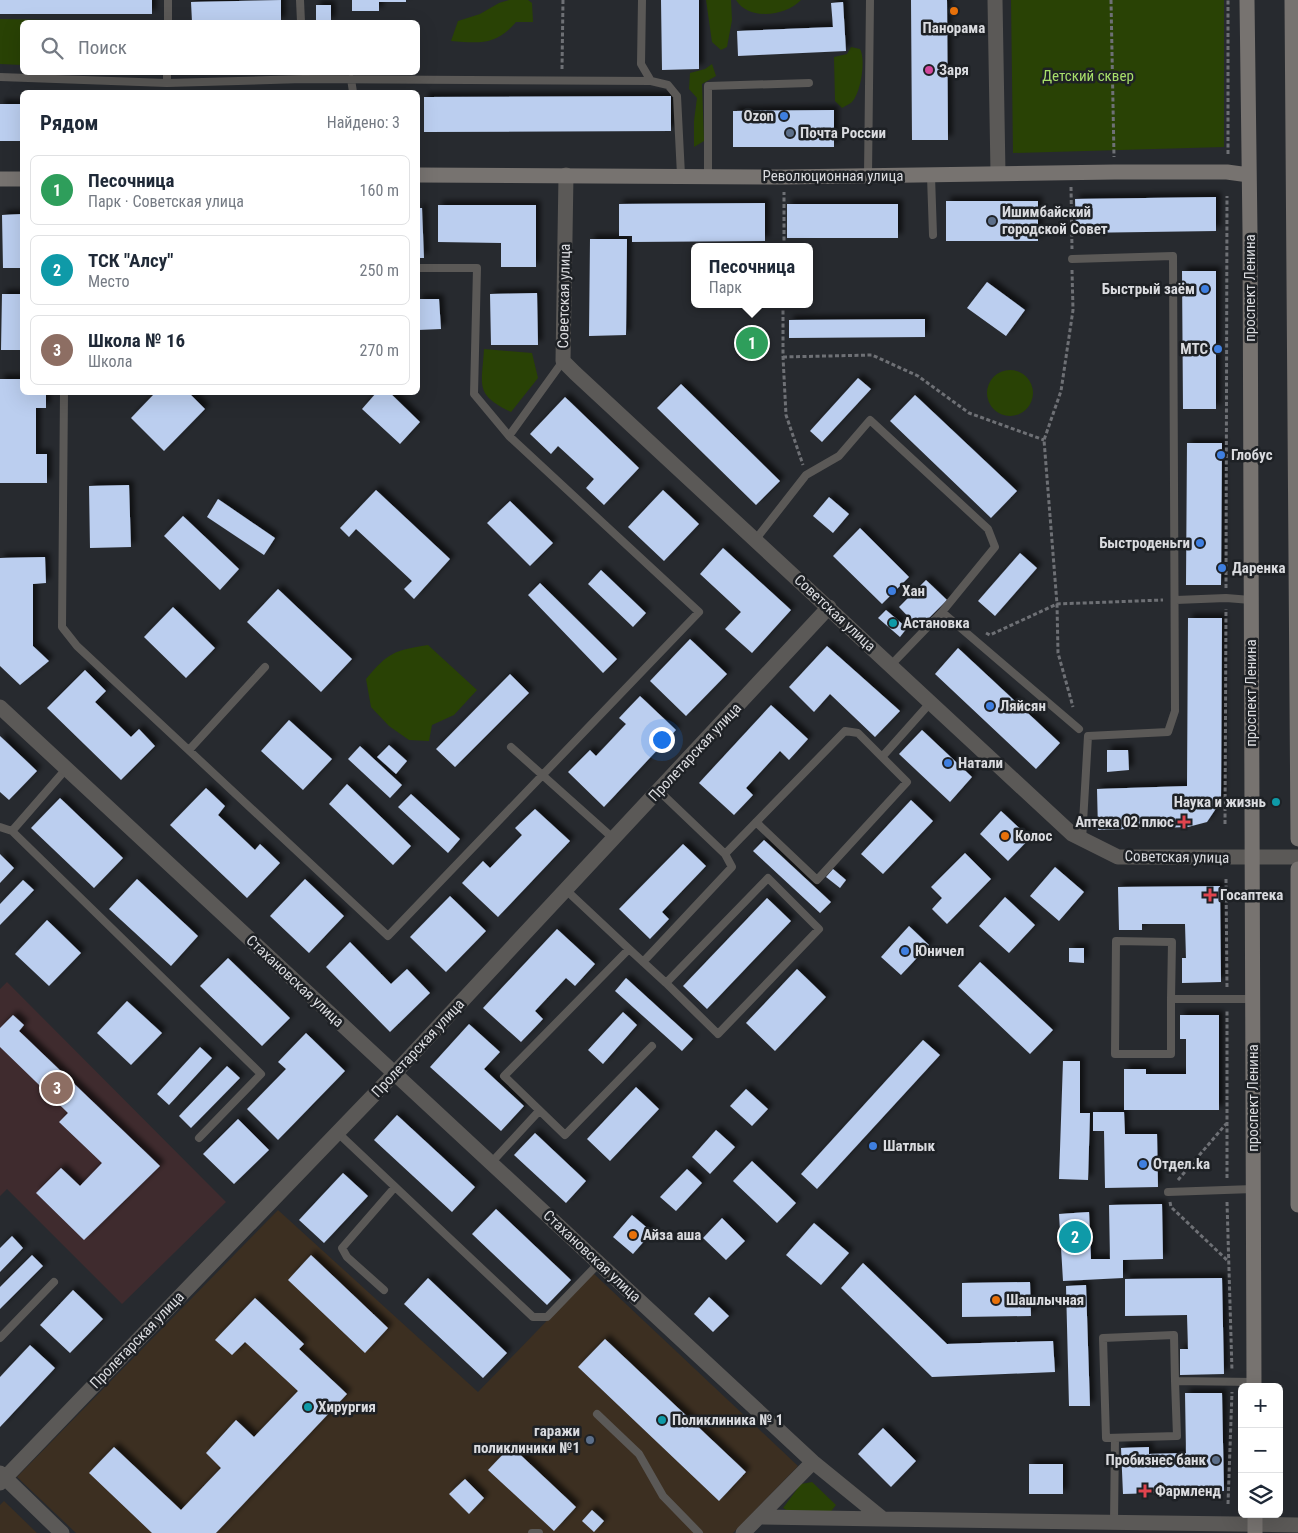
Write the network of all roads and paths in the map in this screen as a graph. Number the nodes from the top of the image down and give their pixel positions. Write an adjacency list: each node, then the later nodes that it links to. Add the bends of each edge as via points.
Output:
1 (168, 0): 11 (lane)
2 (300, 0): 12 (lane)
3 (564, 0): 17 (path)
4 (642, 0): 18 (lane, via 642,64)
5 (870, 0): 29 (lane)
6 (995, 0): 24 (street)
7 (1111, 0): 23 (path)
8 (1228, 0): 22 (path)
9 (1246, 0): 30 (street, проспект Ленина)
10 (1292, 0): 39 (street)
11 (168, 20)
12 (301, 20)
13 (167, 75): 19 (lane)
14 (303, 76): 16 (lane); 19 (lane)
15 (0, 77): 19 (lane)
16 (351, 79): 17 (lane); 21 (lane)
17 (562, 80): 18 (lane)
18 (651, 81): 28 (lane, via 668,85 677,96)
19 (167, 83)
20 (809, 83): 31 (lane, via 708,86)
21 (352, 90)
22 (1228, 154)
23 (1114, 172): 25 (street, Революционная улица); 30 (street, Революционная улица, via 1228,172)
24 (998, 173): 25 (street, Революционная улица); 32 (street, Революционная улица)
25 (1071, 173): 40 (path)
26 (420, 175): 27 (street, Революционная улица)
27 (566, 175): 28 (street, Революционная улица); 44 (street, Советская улица)
28 (681, 175): 31 (street, Революционная улица)
29 (868, 175): 32 (street, Революционная улица); 33 (street, Революционная улица)
30 (1249, 175): 53 (street, проспект Ленина)
31 (708, 176): 33 (street, Революционная улица)
32 (932, 176): 37 (lane)
33 (784, 177): 38 (path)
34 (0, 179): 35 (street)
35 (20, 179)
36 (1227, 196): 51 (path)
37 (933, 235)
38 (784, 243)
39 (1296, 249): 50 (street)
40 (1072, 259): 47 (path, via 1073,310 1061,391); 52 (lane, via 1173,256)
41 (420, 268): 46 (lane, via 477,268 474,394)
42 (783, 308): 43 (path)
43 (783, 357): 47 (path, via 872,355 918,376 969,412); 48 (path, via 786,415)
44 (563, 361): 46 (lane); 49 (street, Советская улица)
45 (64, 395): 64 (lane, via 62,627 77,646)
46 (509, 436): 67 (lane, via 698,612)
47 (1044, 440): 54 (path)
48 (806, 475): 49 (lane); 56 (lane, via 839,456 870,420 988,529 995,547)
49 (756, 539): 55 (street, Советская улица)
50 (1297, 578): 73 (street)
51 (1226, 598): 52 (lane); 53 (lane); 70 (path)
52 (1176, 600): 54 (path); 75 (lane, via 1175,711 1168,732 1088,736)
53 (1251, 600): 77 (street, проспект Ленина)
54 (1057, 604): 57 (path, via 990,635); 62 (path, via 1058,653)
55 (829, 607): 58 (street, Советская улица); 68 (street, Пролетарская улица)
56 (942, 612): 58 (lane); 62 (lane)
57 (982, 631)
58 (890, 666): 60 (street, Советская улица)
59 (266, 667): 64 (lane)
60 (931, 702): 65 (lane); 75 (street, Советская улица)
61 (0, 707): 66 (street, Стахановская улица)
62 (1079, 729)
63 (511, 747): 67 (lane)
64 (189, 750): 67 (lane, via 388,936)
65 (882, 757): 69 (lane, via 858,733 845,731); 69 (lane, via 907,782 817,880)
66 (66, 769): 72 (lane); 87 (street, Стахановская улица)
67 (542, 775): 74 (lane)
68 (659, 791): 74 (street, Пролетарская улица); 76 (lane)
69 (756, 822): 76 (lane)
70 (1225, 824)
71 (0, 827): 72 (lane)
72 (12, 831): 90 (lane, via 261,1074)
73 (1298, 838)
74 (614, 839): 80 (street, Пролетарская улица)
75 (1082, 840): 77 (street, Советская улица, via 1118,857)
76 (725, 854): 82 (lane, via 732,867)
77 (1252, 857): 78 (street, Советская улица); 85 (street, проспект Ленина)
78 (1298, 857)
79 (1298, 868): 95 (street)
80 (566, 890): 81 (lane); 87 (street, Пролетарская улица)
81 (629, 949): 82 (lane); 88 (lane, via 504,1076)
82 (643, 962): 83 (lane)
83 (666, 983): 83 (lane, via 768,878 820,929 718,1034)
84 (1171, 999): 84 (lane, via 1172,942 1116,941 1115,1054 1170,1054); 85 (lane)
85 (1252, 999): 93 (street, проспект Ленина)
86 (652, 1046): 88 (lane, via 565,1135)
87 (394, 1074): 89 (street, Пролетарская улица); 91 (street, Стахановская улица)
88 (539, 1111): 91 (lane)
89 (338, 1133): 92 (lane); 106 (street, Пролетарская улица)
90 (199, 1138)
91 (491, 1163): 96 (street, Стахановская улица)
92 (395, 1187): 96 (lane, via 533,1317 547,1317); 98 (lane, via 342,1248 347,1257)
93 (1254, 1189): 94 (lane); 102 (street, проспект Ленина)
94 (1168, 1192)
95 (1298, 1205)
96 (600, 1263): 105 (street, Стахановская улица)
97 (54, 1282): 99 (lane)
98 (384, 1290)
99 (0, 1338)
100 (1175, 1381): 101 (lane); 104 (lane, via 1177,1436); 104 (lane, via 1174,1335 1103,1338 1106,1438)
101 (1238, 1383)
102 (1254, 1383)
103 (597, 1414): 115 (lane, via 639,1454 663,1496)
104 (1115, 1438): 109 (lane)
105 (813, 1462): 107 (street); 108 (street, Стахановская улица)
106 (2, 1478): 112 (street)
107 (759, 1517): 108 (street); 116 (street)
108 (883, 1519): 109 (street)
109 (1114, 1522): 110 (street)
110 (1255, 1524): 111 (street)
111 (1298, 1525)
112 (62, 1533)
113 (532, 1533): 114 (lane)
114 (539, 1533)
115 (699, 1533)
116 (743, 1533)

